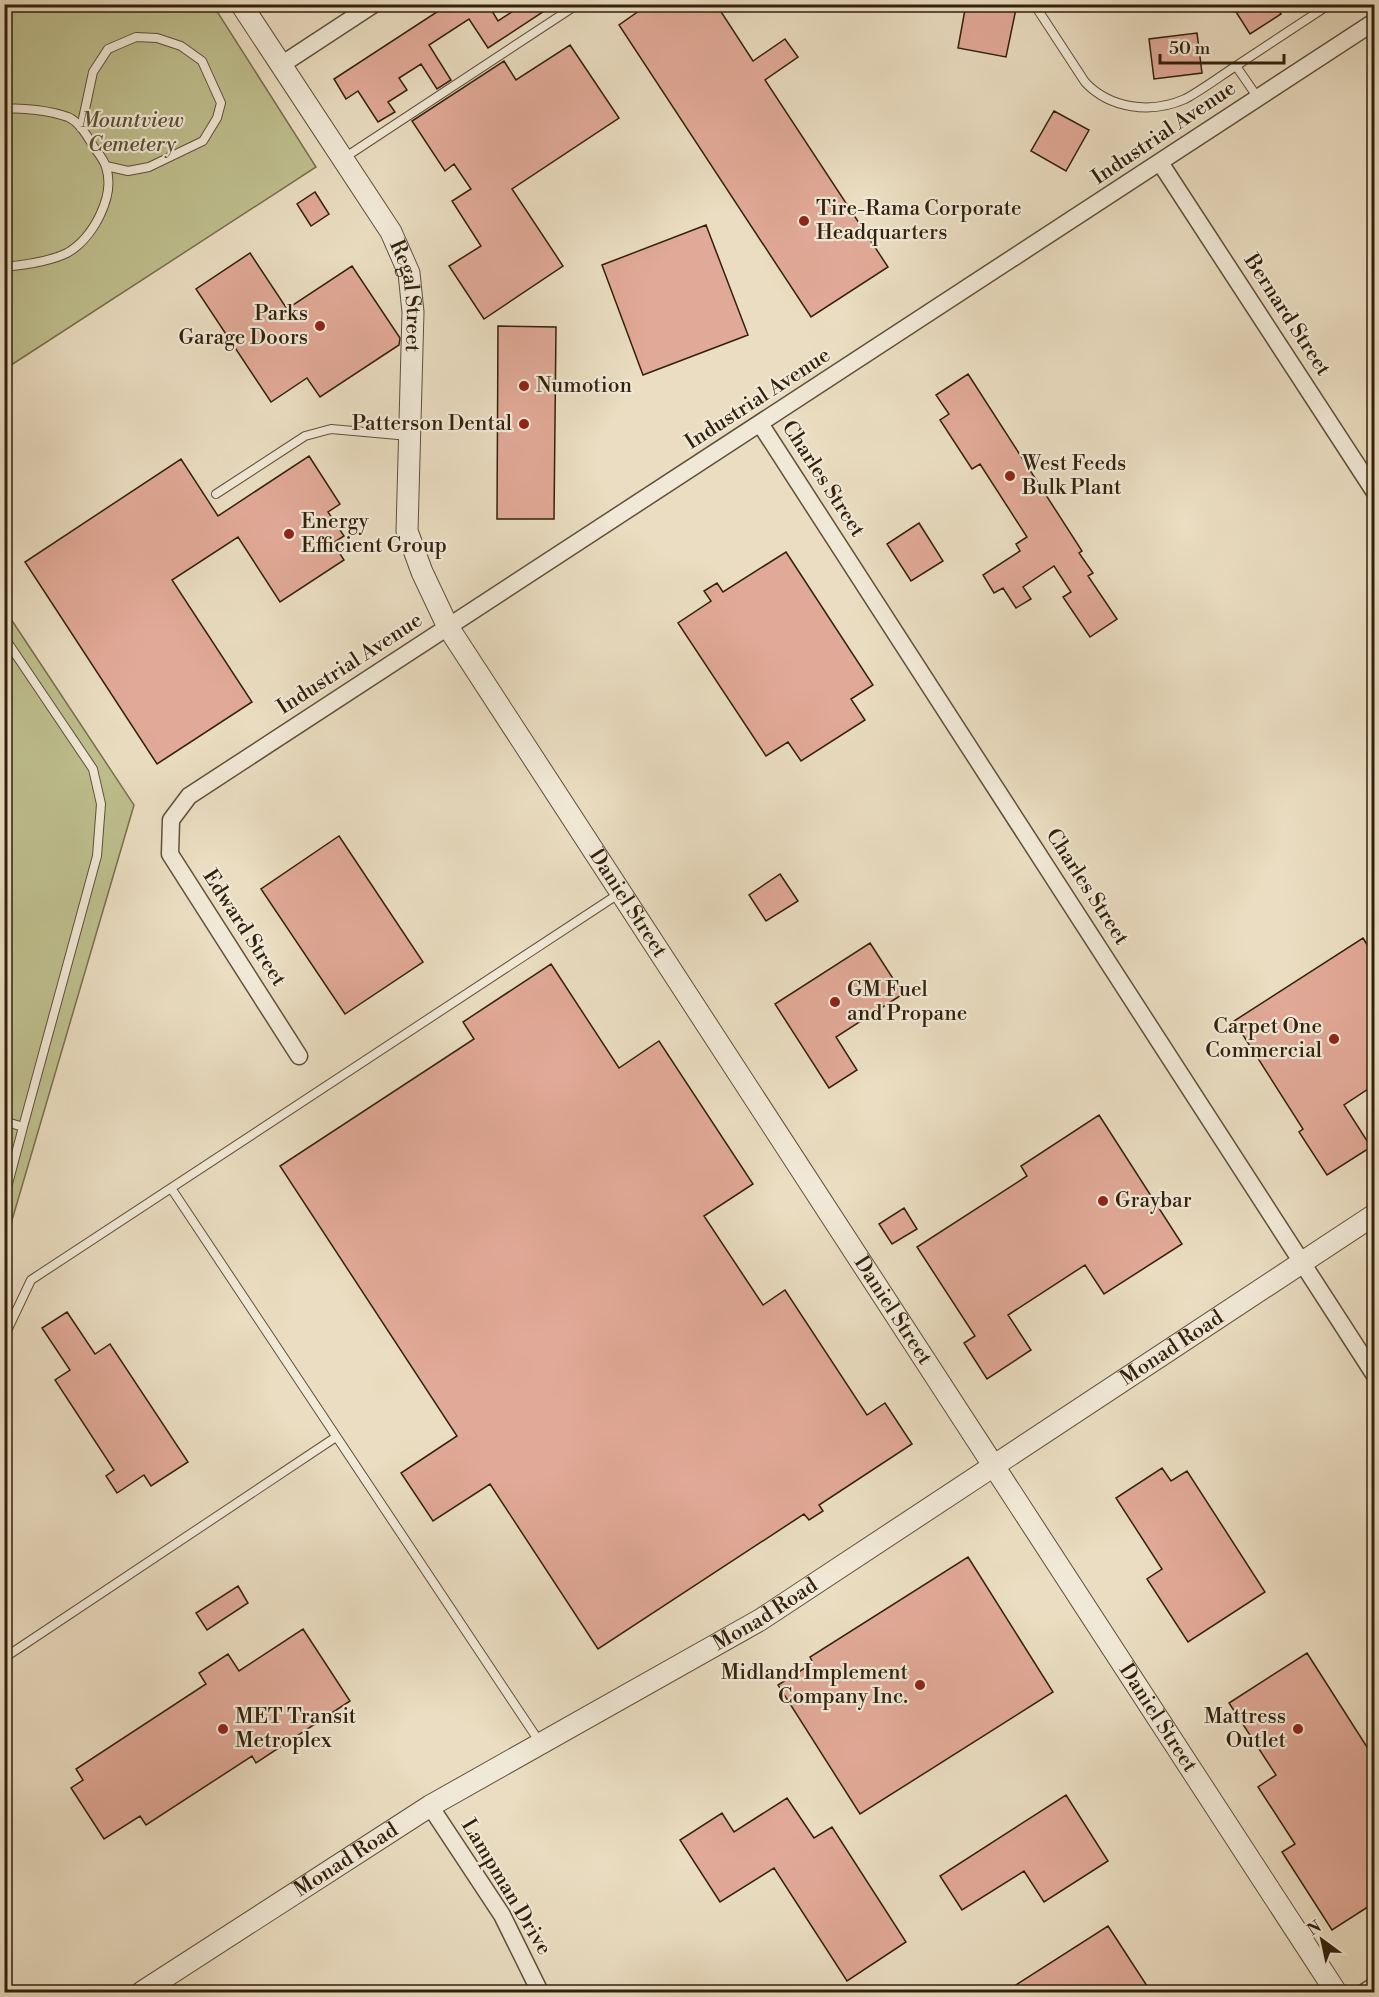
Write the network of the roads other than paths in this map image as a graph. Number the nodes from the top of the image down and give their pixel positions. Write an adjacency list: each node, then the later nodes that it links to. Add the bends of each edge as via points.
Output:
1 (241, 4): 7 (street, Regal Street)
2 (374, 4): 7 (street)
3 (578, 4): 12 (lane)
4 (1034, 4): 8 (lane, via 1085,82 1110,102 1127,107 1184,99)
5 (1330, 4): 8 (lane)
6 (1374, 22): 9 (street, Industrial Avenue)
7 (281, 65): 12 (street, Regal Street)
8 (1236, 66): 9 (lane)
9 (1258, 98): 13 (street, Industrial Avenue)
10 (4, 109): 11 (lane, via 69,117)
11 (81, 128): 14 (lane); 14 (lane, via 93,72 108,49 136,37 158,38 181,46 202,62 221,103 203,141 149,167 128,171)
12 (343, 158): 17 (street, Regal Street, via 391,232 409,273 413,312)
13 (1161, 164): 16 (street, Industrial Avenue); 18 (street, Bernard Street)
14 (106, 166): 15 (lane, via 105,203 87,238 66,253)
15 (4, 267)
16 (761, 425): 20 (street, Industrial Avenue); 30 (street, Charles Street)
17 (410, 436): 19 (lane, via 331,429 305,436); 20 (street, Regal Street, via 407,531)
18 (1374, 491)
19 (216, 494)
20 (448, 627): 22 (street, Industrial Avenue, via 189,796); 23 (street, Daniel Street)
21 (4, 637): 26 (lane, via 93,769 101,804 97,856)
22 (171, 820): 24 (street, Edward Street, via 170,854)
23 (621, 893): 27 (lane); 34 (street, Daniel Street)
24 (299, 1056)
25 (4, 1121): 26 (lane)
26 (23, 1127): 28 (lane)
27 (171, 1188): 31 (lane, via 31,1280); 33 (lane)
28 (4, 1199)
29 (1374, 1215): 30 (street, Monad Road)
30 (1301, 1261): 32 (street, Charles Street); 34 (street, Monad Road)
31 (4, 1337)
32 (1374, 1374)
33 (336, 1437): 35 (lane); 36 (lane)
34 (995, 1467): 36 (street, Monad Road, via 760,1620); 41 (street, Daniel Street)
35 (4, 1658)
36 (541, 1744): 37 (street, Monad Road)
37 (430, 1806): 39 (street, Monad Road); 40 (street, Lampman Drive, via 502,1915)
38 (1374, 1986): 42 (street)
39 (142, 1992)
40 (540, 1992)
41 (1336, 1992)
42 (1365, 1992)

